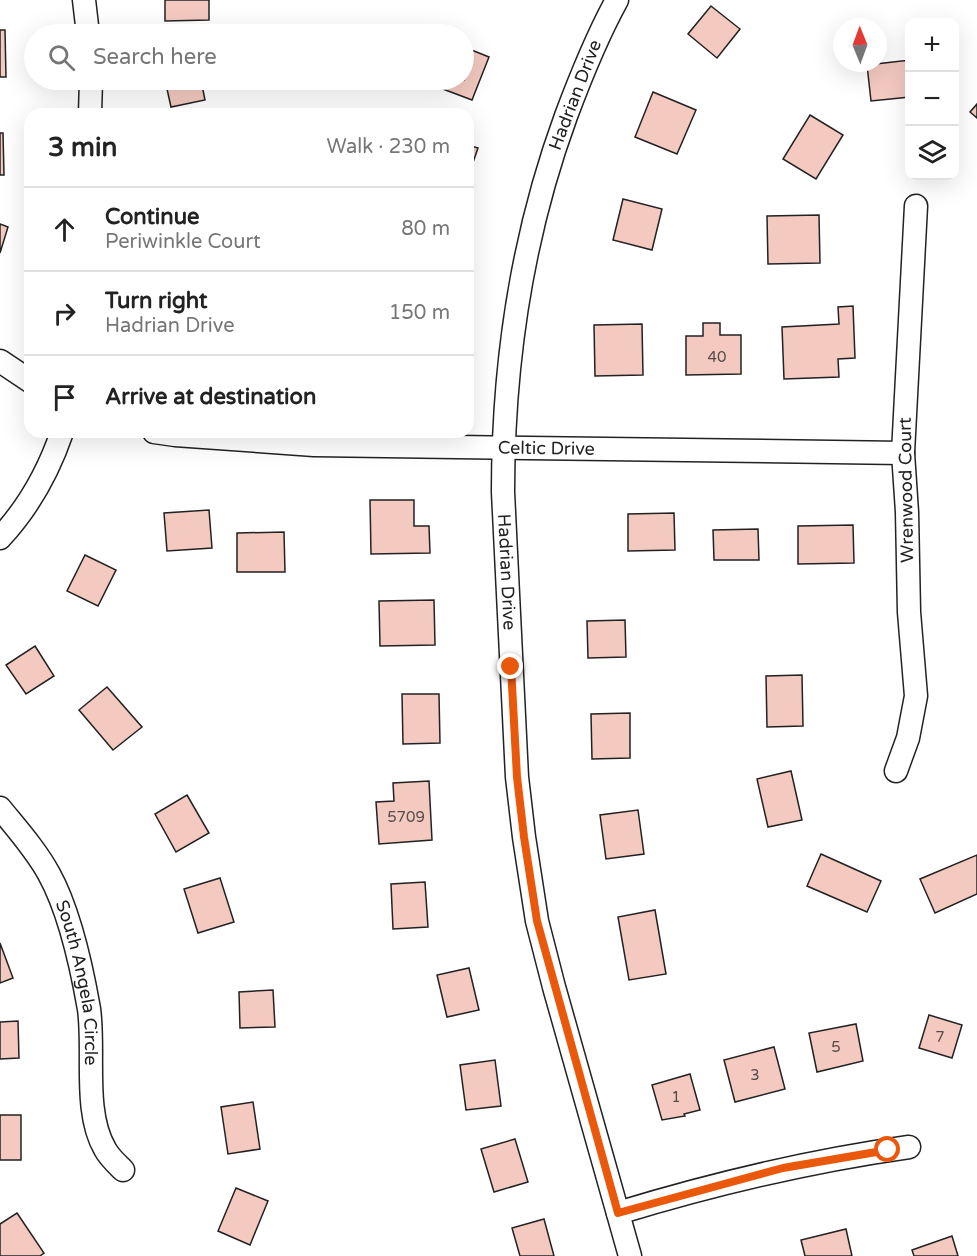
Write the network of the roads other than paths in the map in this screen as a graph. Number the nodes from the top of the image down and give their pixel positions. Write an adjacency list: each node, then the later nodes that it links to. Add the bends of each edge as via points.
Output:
1 (84, 0): 3 (street)
2 (617, 0): 11 (street, Hadrian Drive, via 587,58 538,201 511,348)
3 (87, 24)
4 (91, 90): 5 (street)
5 (90, 108)
6 (916, 206): 12 (street, Wrenwood Court)
7 (0, 361): 8 (street)
8 (24, 377)
9 (59, 438): 13 (street, via 41,481)
10 (217, 438): 11 (street, Celtic Drive, via 314,445)
11 (503, 447): 12 (street, Celtic Drive); 18 (street, Hadrian Drive, via 509,635 524,837 537,921)
12 (903, 453): 14 (street, Wrenwood Court, via 916,696 908,738)
13 (0, 538)
14 (896, 771)
15 (0, 808): 17 (street, South Angela Circle, via 30,844 61,898 89,1011 98,1130 105,1149)
16 (909, 1147): 18 (street, via 783,1168)
17 (123, 1170)
18 (618, 1213): 19 (street, Hadrian Drive)
19 (630, 1256)

